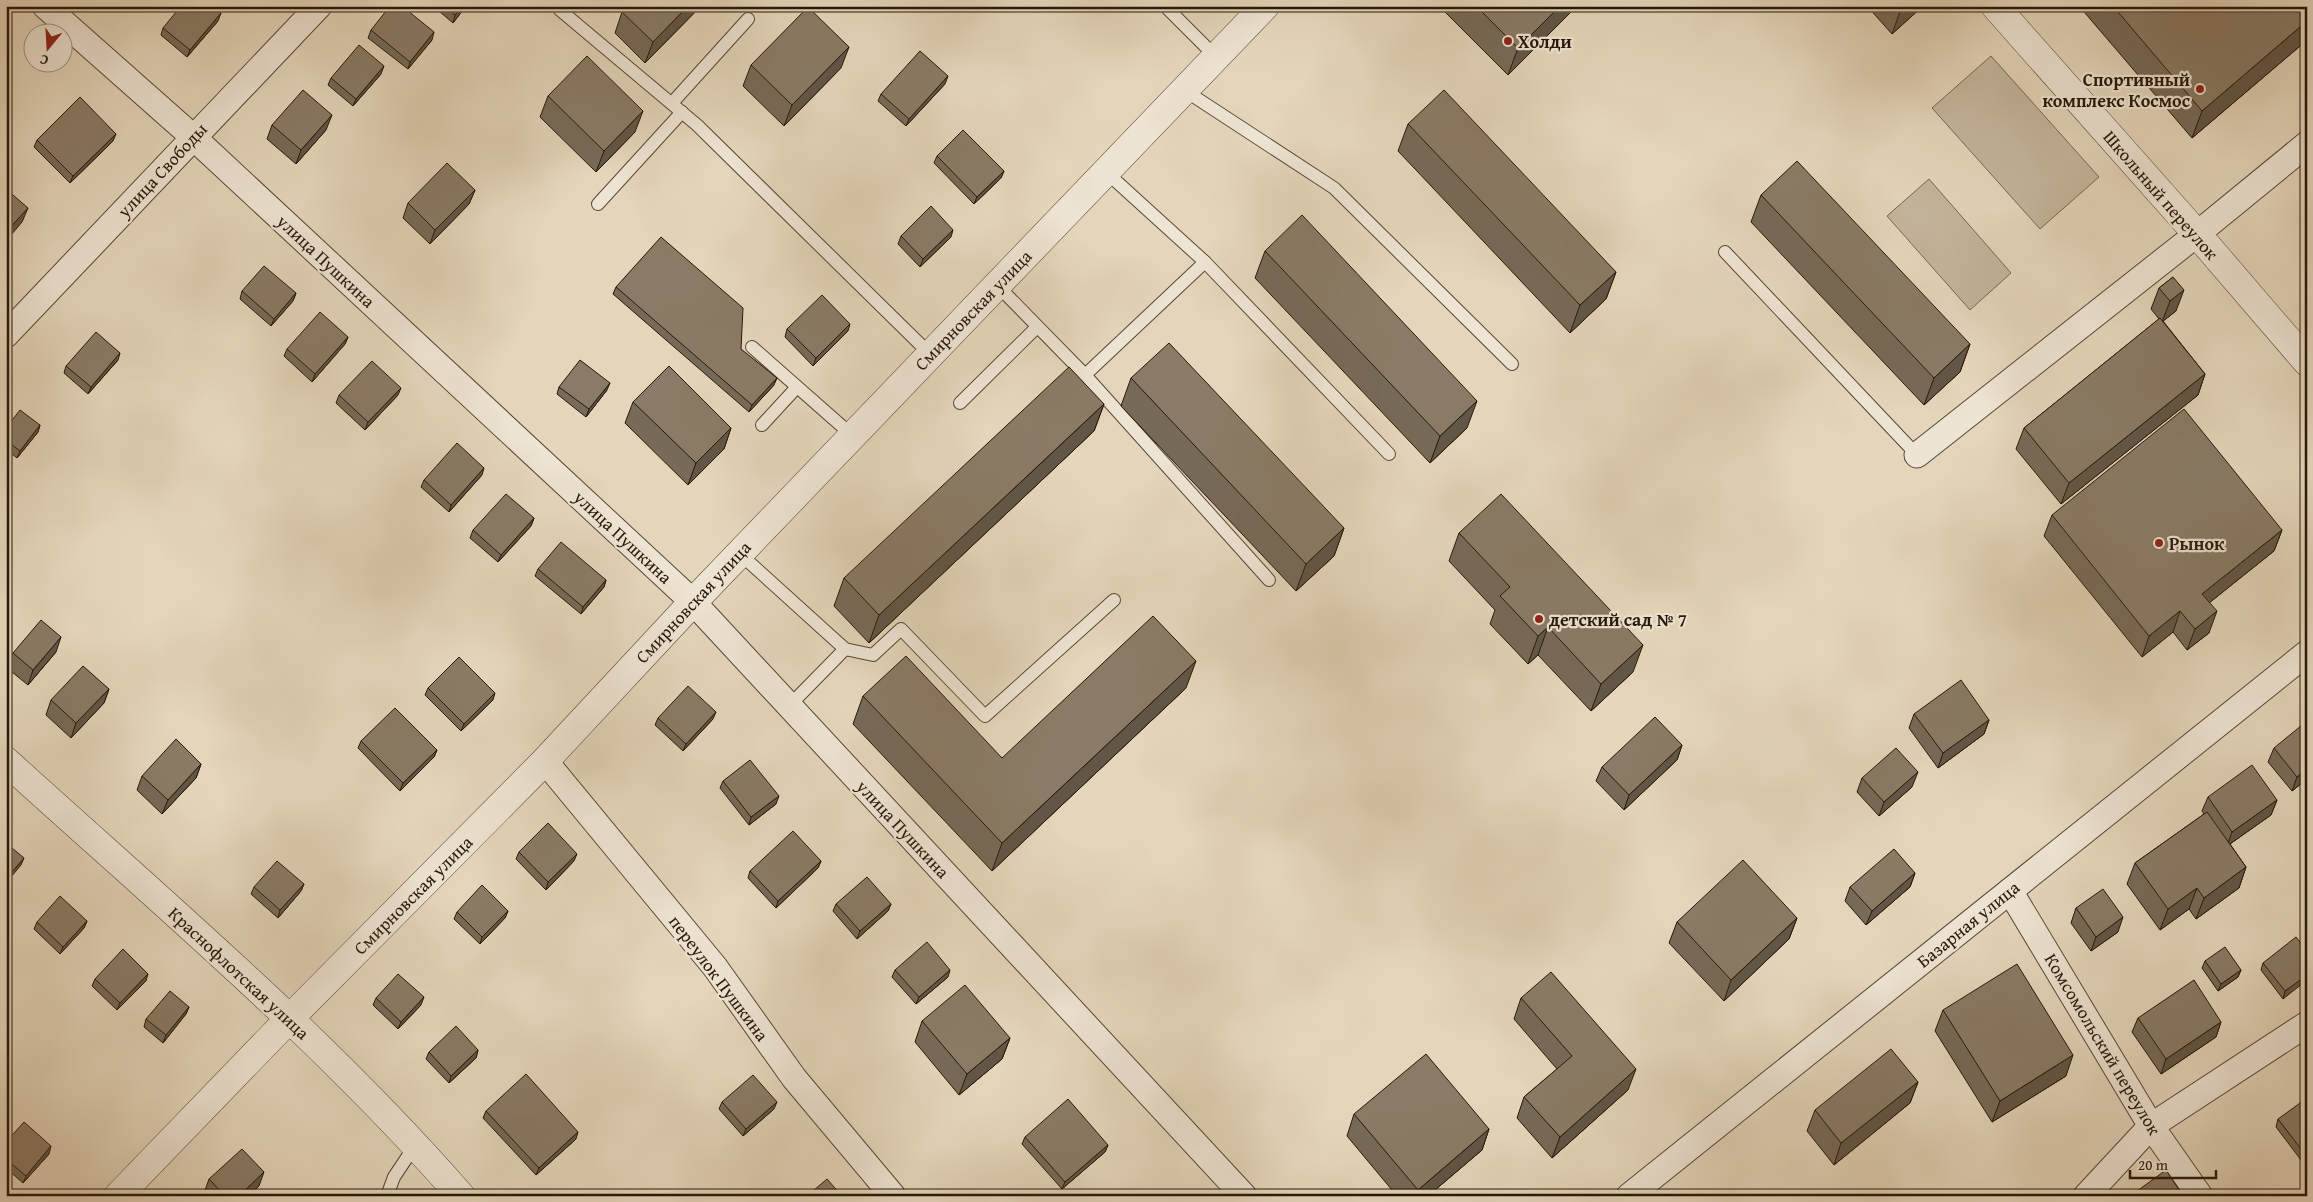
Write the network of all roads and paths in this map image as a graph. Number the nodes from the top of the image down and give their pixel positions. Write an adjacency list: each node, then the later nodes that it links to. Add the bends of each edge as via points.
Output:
1 (44, 6): 12 (street, улица Пушкина)
2 (320, 6): 12 (street, улица Свободы)
3 (564, 6): 10 (lane, via 560,10)
4 (1165, 6): 8 (lane)
5 (1265, 6): 8 (street, Смирновская улица)
6 (1995, 6): 16 (street, Школьный переулок)
7 (748, 20): 10 (lane)
8 (1216, 57): 9 (street, Смирновская улица)
9 (1184, 90): 14 (street, Смирновская улица); 25 (lane, via 1334,188)
10 (672, 104): 11 (lane)
11 (682, 112): 15 (lane); 23 (lane)
12 (193, 137): 21 (street, улица Свободы); 36 (street, улица Пушкина)
13 (2307, 144): 16 (street)
14 (1106, 172): 18 (lane); 19 (street, Смирновская улица)
15 (598, 204)
16 (2197, 234): 24 (street, Школьный переулок); 32 (street)
17 (1725, 252): 32 (lane)
18 (1205, 262): 26 (lane); 31 (lane)
19 (997, 285): 20 (lane); 23 (street, Смирновская улица)
20 (1038, 327): 26 (lane); 28 (lane)
21 (6, 335)
22 (752, 347): 27 (lane)
23 (930, 354): 30 (street, Смирновская улица)
24 (2307, 362)
25 (1512, 364)
26 (1085, 375): 34 (lane)
27 (797, 386): 29 (lane); 30 (lane)
28 (960, 403)
29 (762, 425)
30 (853, 436): 33 (street, Смирновская улица)
31 (1389, 454)
32 (1917, 454)
33 (739, 553): 36 (street, Смирновская улица); 37 (lane)
34 (1269, 580)
35 (1114, 600): 37 (lane, via 985,716 901,629 873,655)
36 (692, 602): 39 (street, улица Пушкина); 41 (street, Смирновская улица)
37 (845, 649): 39 (lane)
38 (2307, 653): 42 (street, Базарная улица)
39 (789, 706): 51 (street, улица Пушкина)
40 (6, 761): 43 (street, Краснофлотская улица)
41 (545, 761): 43 (street, Смирновская улица); 50 (street, переулок Пушкина, via 715,967 794,1078)
42 (2010, 891): 45 (street, Комсомольский переулок); 52 (street, Базарная улица)
43 (290, 1018): 46 (street, Краснофлотская улица); 47 (street, Смирновская улица)
44 (2307, 1024): 45 (street)
45 (2151, 1126): 53 (street); 54 (street, Комсомольский переулок)
46 (416, 1144): 48 (lane, via 394,1177); 49 (street, Краснофлотская улица)
47 (118, 1196)
48 (387, 1196)
49 (461, 1196)
50 (893, 1196)
51 (1244, 1196)
52 (1630, 1196)
53 (2086, 1196)
54 (2200, 1196)

